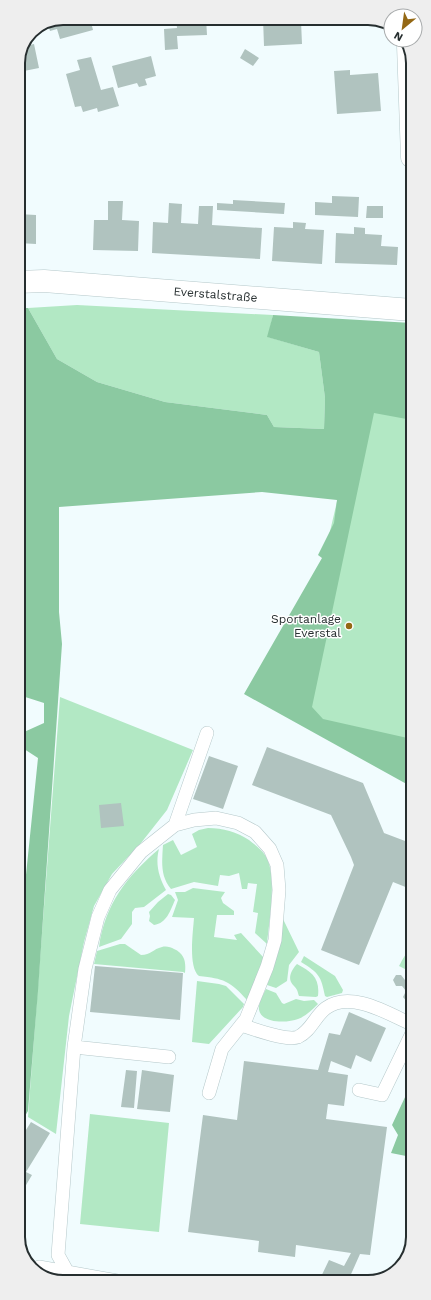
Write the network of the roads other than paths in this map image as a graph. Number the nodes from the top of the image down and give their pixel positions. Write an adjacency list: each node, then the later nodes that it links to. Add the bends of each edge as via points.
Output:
1 (25, 282): 2 (street, Everstalstraße, via 44,281)
2 (406, 310)
3 (207, 733): 4 (lane)
4 (175, 825): 6 (lane, via 216,818 238,823 255,832 270,849 277,865 279,890 275,940 258,992); 8 (lane, via 141,852 110,890 98,917 84,969)
5 (406, 1022): 6 (lane, via 367,1004 337,1002 326,1008 307,1030 297,1037 273,1035)
6 (241, 1025): 11 (lane, via 222,1049)
7 (406, 1045): 10 (lane, via 382,1096)
8 (74, 1047): 9 (lane); 14 (lane, via 58,1255)
9 (169, 1057)
10 (359, 1090)
11 (209, 1093)
12 (40, 1267): 13 (lane)
13 (64, 1275)
14 (69, 1275)

